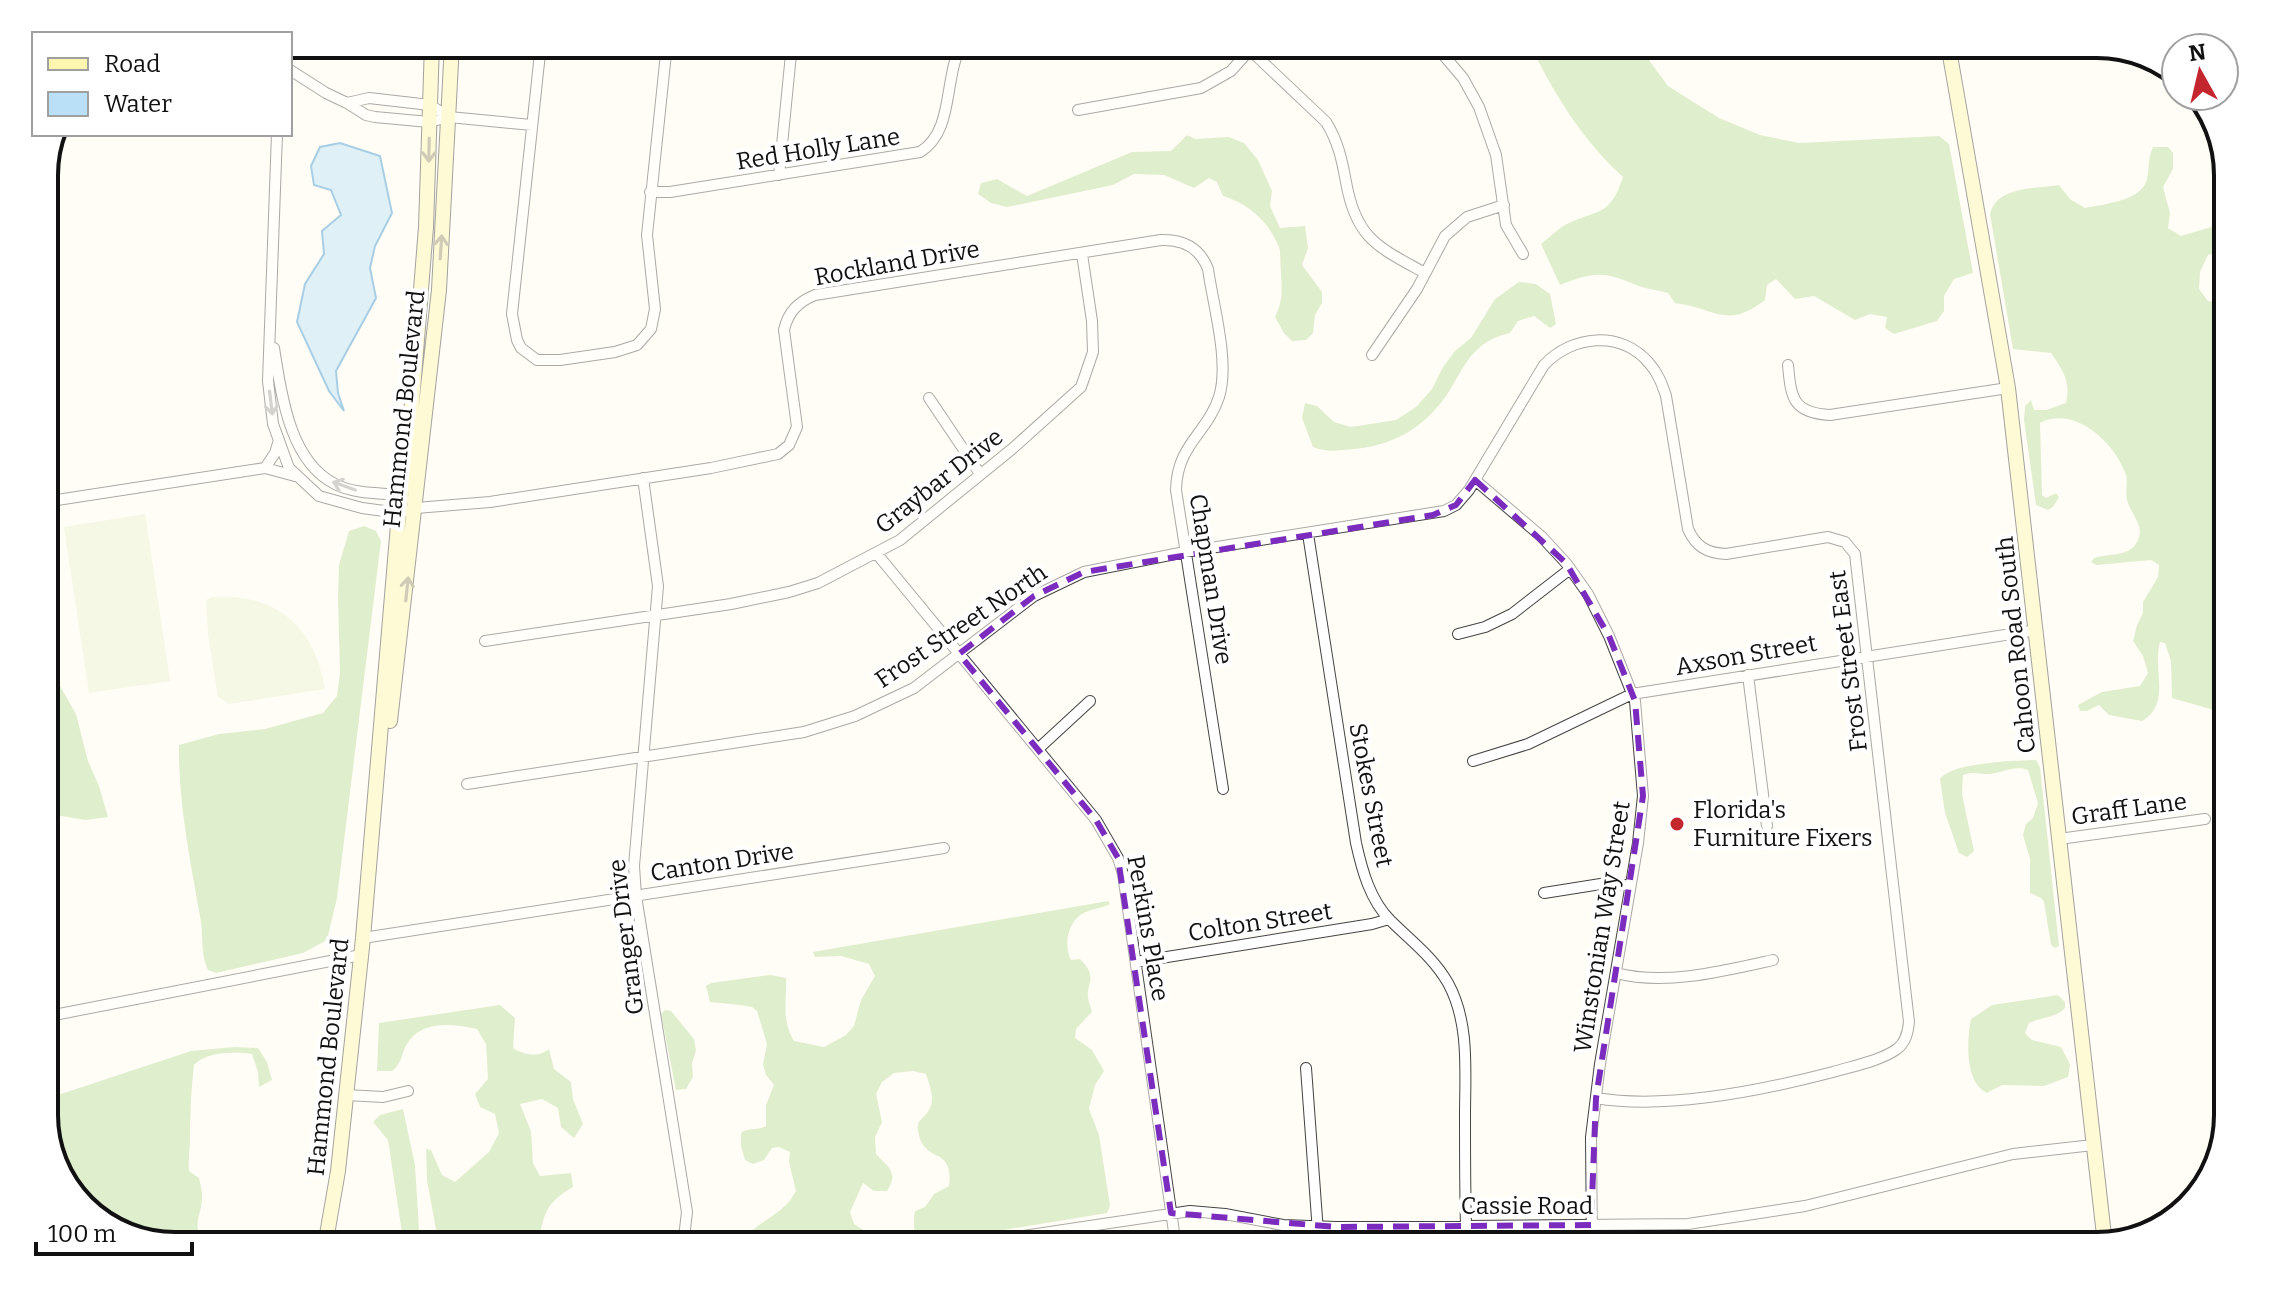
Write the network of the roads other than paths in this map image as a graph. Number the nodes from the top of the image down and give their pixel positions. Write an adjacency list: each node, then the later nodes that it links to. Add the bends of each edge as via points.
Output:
1 (432, 58): 13 (street, Hammond Boulevard)
2 (451, 58): 15 (street, Hammond Boulevard)
3 (539, 58): 17 (street)
4 (665, 58): 20 (street)
5 (791, 58): 19 (street)
6 (956, 58): 19 (street, Red Holly Lane, via 940,129 925,149 910,156)
7 (1243, 58): 14 (street, via 1201,88)
8 (1264, 58): 25 (street, via 1333,132 1362,229 1386,251)
9 (1446, 58): 21 (street, via 1479,107 1496,155)
10 (1950, 58): 30 (street, Cahoon Road South)
11 (292, 71): 12 (street)
12 (347, 103): 13 (street, via 369,98); 16 (street, via 366,115)
13 (430, 105): 15 (street); 16 (street, Hammond Boulevard)
14 (1078, 110)
15 (449, 117): 16 (street); 17 (street); 40 (street, Hammond Boulevard, one-way to 15, via 439,290)
16 (429, 122): 38 (street, Hammond Boulevard, one-way to 38, via 426,227)
17 (532, 125): 20 (street, via 512,314 521,348 537,360 615,352 637,345 647,335 655,318 647,235)
18 (277, 136): 26 (street)
19 (779, 175): 20 (street, Red Holly Lane)
20 (650, 192)
21 (1504, 205): 24 (street, via 1506,225); 25 (street, via 1457,224)
22 (1193, 248): 23 (street, Rockland Drive, via 1168,240); 43 (street, Chapman Drive, via 1208,269 1223,380 1213,410 1179,467 1176,490)
23 (1082, 254): 34 (street, Graybar Drive, via 1093,352 1081,387); 36 (street, Rockland Drive, via 804,300 789,315 784,330 797,416 795,435 784,450)
24 (1523, 254)
25 (1425, 273): 28 (street)
26 (270, 325): 32 (street, one-way to 32, via 268,381); 38 (street, one-way to 26, via 358,491 334,484 315,470 296,441)
27 (1585, 341): 37 (street, Frost Street North, via 1564,348 1544,365); 51 (street, Frost Street East, via 1630,348 1659,377 1688,529 1701,548 1726,554 1828,537 1851,547)
28 (1372, 355)
29 (1788, 365): 30 (street, via 1795,401 1817,414)
30 (2008, 388): 47 (street, Cahoon Road South)
31 (929, 398): 34 (street)
32 (279, 440): 33 (street); 35 (street, via 289,468)
33 (265, 468): 35 (street); 39 (street)
34 (980, 474): 44 (street, Graybar Drive)
35 (299, 477): 41 (street, via 319,496)
36 (643, 478): 40 (street, Rockland Drive); 46 (street, Granger Drive, via 658,586)
37 (1475, 480): 42 (street, Frost Street North, via 1462,499 1444,511); 45 (street, Winstonian Way Street, via 1541,536)
38 (401, 495): 40 (street); 41 (street, Hammond Boulevard)
39 (58, 500)
40 (416, 508): 41 (street, Rockland Drive); 58 (street, Hammond Boulevard, one-way to 40, via 389,727)
41 (399, 513): 58 (street, Hammond Boulevard)
42 (1308, 534): 43 (street, Frost Street North); 68 (street, Stokes Street, via 1356,843 1373,896)
43 (1185, 552): 50 (street, Frost Street North, via 1065,580 1034,596); 60 (street, Chapman Drive)
44 (877, 554): 46 (street, Graybar Drive, via 789,592); 50 (street, Perkins Place)
45 (1570, 569): 48 (street, via 1512,614); 53 (street, Winstonian Way Street, via 1609,636)
46 (656, 614): 49 (street, Graybar Drive); 56 (street, Granger Drive)
47 (2036, 630): 51 (street, Axson Street); 63 (street, Cahoon Road South)
48 (1458, 634)
49 (485, 641)
50 (959, 654): 55 (street, Perkins Place); 56 (street, Frost Street North, via 914,688 833,724)
51 (1869, 655): 52 (street, Axson Street); 78 (street, Frost Street East, via 1908,1035 1900,1047 1882,1056 1763,1088 1697,1098)
52 (1748, 675): 53 (street, Axson Street); 62 (street)
53 (1632, 694): 57 (street, Axson Street, via 1528,744); 65 (street, Winstonian Way Street, via 1643,796)
54 (1090, 701): 55 (street)
55 (1038, 749): 72 (street, Perkins Place, via 1096,820 1118,858)
56 (643, 757): 59 (street, Frost Street North); 67 (street, Granger Drive)
57 (1473, 761)
58 (377, 776): 69 (street, Hammond Boulevard)
59 (467, 784)
60 (1223, 789)
61 (2205, 819): 63 (street, Graff Lane)
62 (1767, 826)
63 (2059, 839): 79 (street, Cahoon Road South)
64 (944, 848): 67 (street, Canton Drive)
65 (1630, 886): 66 (street, via 1607,883); 73 (street, Winstonian Way Street)
66 (1544, 893)
67 (636, 896): 69 (street, Canton Drive); 85 (street, Granger Drive, via 687,1212)
68 (1389, 919): 72 (street, Colton Street); 83 (street, Stokes Street, via 1431,959 1459,1011 1465,1065)
69 (363, 938): 70 (street, Hammond Boulevard)
70 (361, 955): 74 (street); 77 (street, Hammond Boulevard)
71 (1773, 960): 73 (street, via 1681,975)
72 (1136, 962): 80 (street, Perkins Place)
73 (1616, 973): 78 (street, Winstonian Way Street)
74 (58, 1014)
75 (1306, 1068): 82 (street)
76 (408, 1091): 77 (street, via 383,1097)
77 (346, 1095): 84 (street, Hammond Boulevard)
78 (1596, 1098): 81 (street, Winstonian Way Street)
79 (2093, 1145): 81 (street, Cassie Road, via 2013,1154 1754,1216 1688,1224); 90 (street, Cahoon Road South)
80 (1171, 1213): 82 (street, Cassie Road); 86 (street, Cassie Road); 87 (street, Perkins Place)
81 (1591, 1225): 83 (street, Cassie Road); 89 (street, Winstonian Way Street)
82 (1317, 1226): 83 (street, Cassie Road); 88 (street)
83 (1466, 1226)
84 (327, 1232)
85 (685, 1232)
86 (1047, 1232)
87 (1174, 1232)
88 (1318, 1232)
89 (1591, 1232)
90 (2103, 1232)

